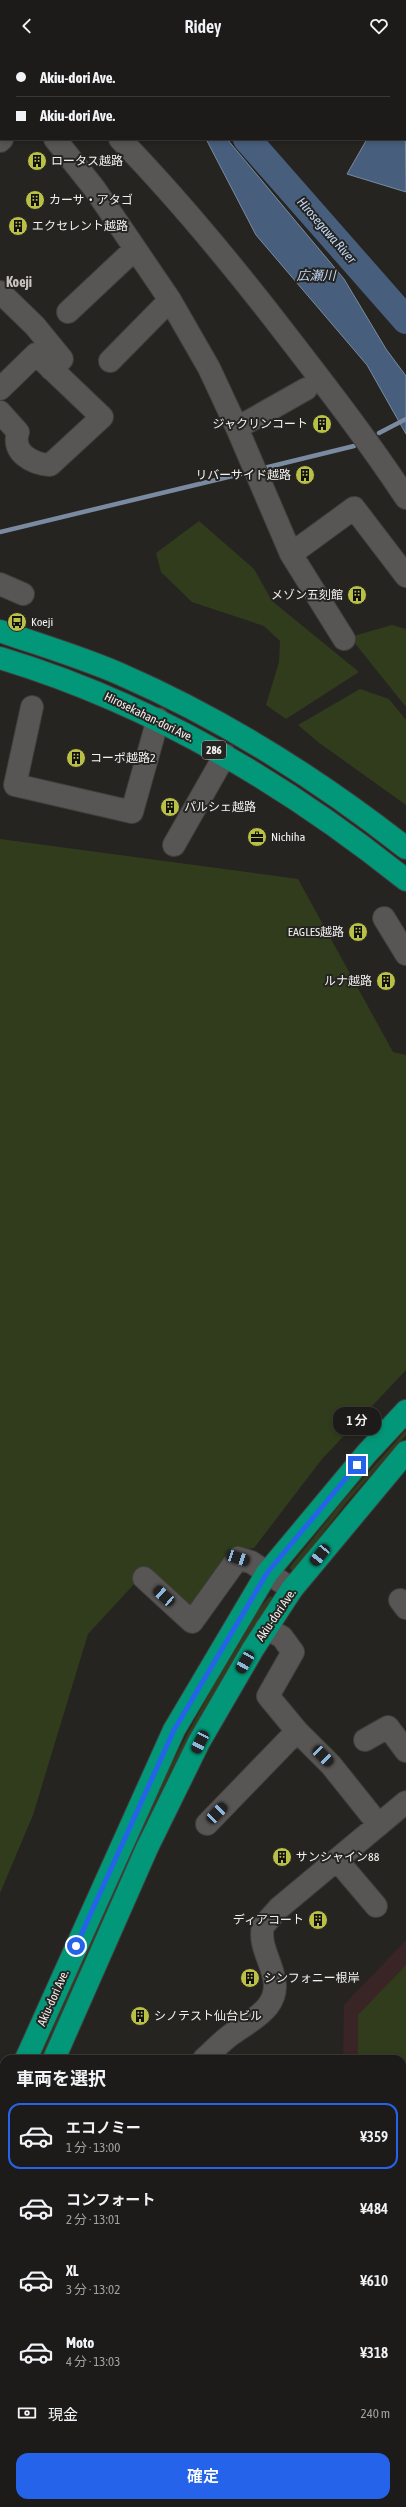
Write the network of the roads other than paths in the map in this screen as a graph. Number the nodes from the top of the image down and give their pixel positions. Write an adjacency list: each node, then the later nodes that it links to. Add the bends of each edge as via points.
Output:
1 (56, 140): 3 (street, via 94,188)
2 (121, 140): 13 (street, via 164,184 218,248 365,437)
3 (134, 249): 5 (street); 6 (street)
4 (0, 292): 8 (street, via 35,326 62,359)
5 (170, 300): 7 (street); 12 (street, via 209,368)
6 (68, 312)
7 (110, 361)
8 (51, 369): 10 (street, via 36,354); 11 (street, via 102,417 50,465 37,464 18,448 15,441 18,432)
9 (306, 389): 12 (street)
10 (0, 390)
11 (0, 412)
12 (237, 428): 14 (street, via 256,467)
13 (406, 498)
14 (291, 554): 15 (street, via 354,508); 19 (street)
15 (406, 576)
16 (0, 584): 17 (street)
17 (23, 594)
18 (0, 631): 25 (highway, Hirosekahan-dori Ave. / 286, via 119,674 237,733 348,802)
19 (344, 639)
20 (0, 658): 22 (highway, Hirosekahan-dori Ave. / 286, via 96,692)
21 (32, 707): 22 (street, via 15,785 132,812)
22 (158, 719): 23 (highway, Hirosekahan-dori Ave. / 286)
23 (225, 756): 24 (street); 26 (highway, Hirosekahan-dori Ave. / 286, via 300,801)
24 (174, 846)
25 (406, 848)
26 (406, 880)
27 (384, 918): 28 (street)
28 (406, 954)
29 (406, 1411): 31 (highway, Akiu-dori Ave., via 367,1453)
30 (406, 1452): 33 (highway, Akiu-dori Ave.)
31 (267, 1573): 32 (street, via 251,1562 238,1558 192,1622); 33 (street); 43 (highway, Akiu-dori Ave., via 174,1730)
32 (144, 1578)
33 (292, 1590): 34 (highway, Akiu-dori Ave.)
34 (266, 1628): 35 (street, via 282,1637 293,1652 268,1696); 44 (highway, Akiu-dori Ave., via 192,1756 147,1848)
35 (297, 1731): 39 (street); 40 (street, via 331,1765)
36 (365, 1740): 37 (street, via 388,1727)
37 (406, 1751)
38 (403, 1812): 40 (street)
39 (207, 1824)
40 (379, 1825): 41 (street)
41 (337, 1860): 42 (street); 45 (street, via 278,1908 263,1926 264,1948 274,1975 272,2001 260,2016 230,2035)
42 (376, 1906)
43 (28, 2055)
44 (56, 2055)
45 (211, 2055)

